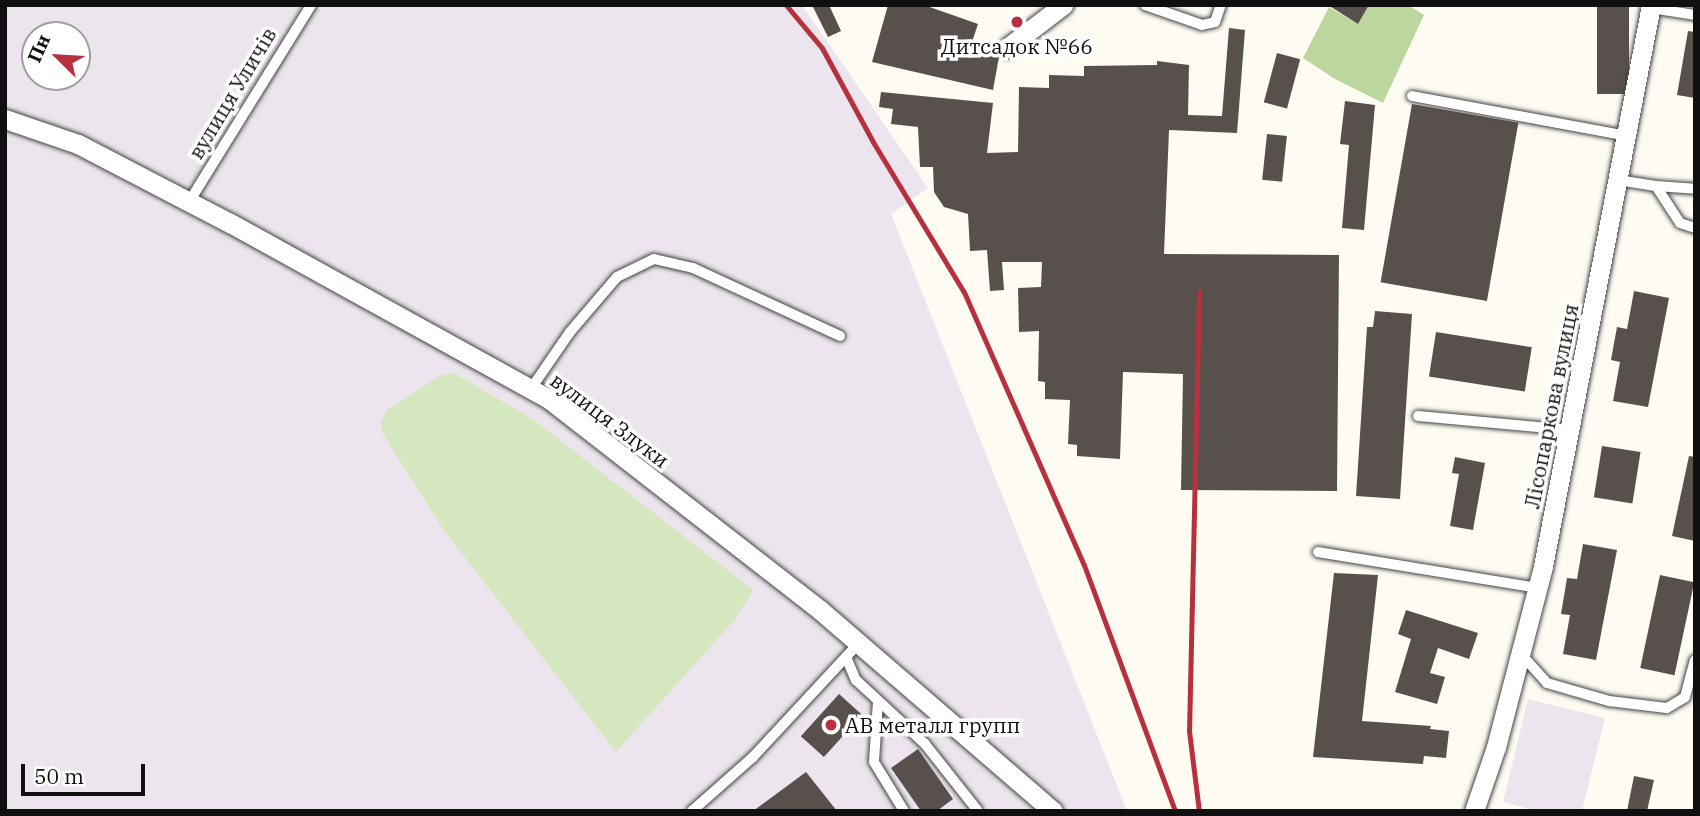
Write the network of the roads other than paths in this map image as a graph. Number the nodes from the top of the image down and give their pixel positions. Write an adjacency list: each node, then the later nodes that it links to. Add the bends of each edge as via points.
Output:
1 (311, 5): 14 (lane, вулиця Уличів)
2 (1063, 5): 7 (street)
3 (1145, 5): 4 (lane, via 1202,25 1215,22)
4 (1222, 5)
5 (1651, 6): 6 (lane); 10 (street, Лісопаркова вулиця)
6 (1695, 15)
7 (1007, 48)
8 (1412, 96): 10 (lane)
9 (5, 119): 14 (street, вулиця Злуки, via 78,145)
10 (1627, 136): 11 (street, Лісопаркова вулиця)
11 (1618, 180): 12 (lane); 19 (street, Лісопаркова вулиця)
12 (1656, 186): 13 (lane); 15 (lane, via 1680,223)
13 (1695, 189)
14 (189, 202): 17 (street, вулиця Злуки)
15 (1695, 228)
16 (840, 335): 17 (lane, via 693,268 654,259 617,277 570,332)
17 (530, 390): 22 (street, вулиця Злуки, via 820,610)
18 (1418, 416): 19 (lane)
19 (1570, 430): 21 (street, Лісопаркова вулиця)
20 (1318, 552): 21 (lane)
21 (1537, 589): 23 (street, Лісопаркова вулиця)
22 (852, 650): 25 (lane, via 856,680); 26 (lane, via 754,757); 29 (street, вулиця Злуки)
23 (1521, 654): 24 (lane, via 1547,682 1609,702 1667,708 1685,697); 30 (street, Лісопаркова вулиця)
24 (1695, 660)
25 (878, 701): 27 (lane, via 874,762); 28 (lane, via 925,744)
26 (692, 811)
27 (904, 811)
28 (978, 811)
29 (1053, 811)
30 (1474, 811)

